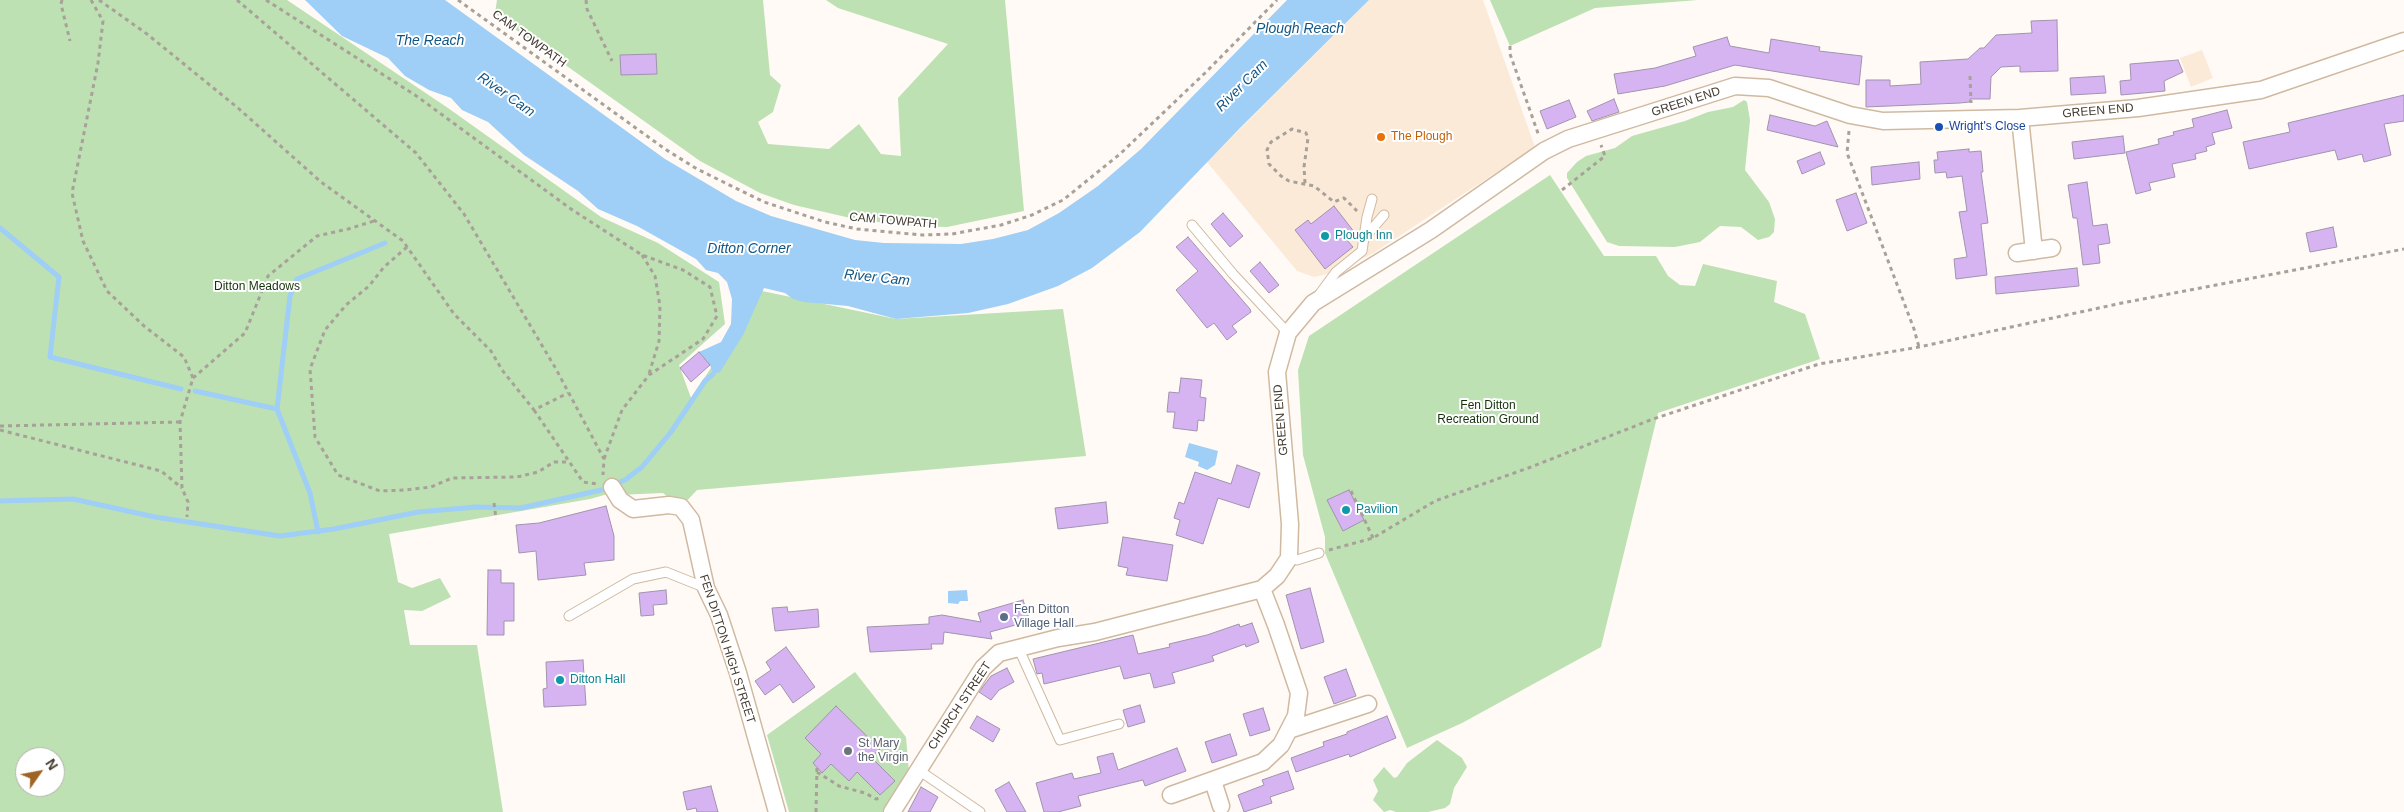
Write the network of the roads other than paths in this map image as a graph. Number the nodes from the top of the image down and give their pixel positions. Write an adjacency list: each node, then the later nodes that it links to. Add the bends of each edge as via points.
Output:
1 (2404, 41): 2 (street, GREEN END, via 2261,90 2138,108)
2 (2020, 118): 8 (street); 10 (street, GREEN END, via 1883,121 1850,115 1769,88 1735,86 1568,139 1544,150 1432,230)
3 (1372, 199): 6 (lane)
4 (1384, 215): 6 (lane)
5 (1192, 226): 11 (lane)
6 (1366, 237): 10 (lane, via 1362,251 1336,272)
7 (2052, 248): 8 (street)
8 (2034, 250): 9 (street)
9 (2017, 253)
10 (1312, 303): 11 (street, GREEN END)
11 (1288, 332): 14 (street, GREEN END, via 1277,372 1290,524)
12 (612, 487): 15 (street, FEN DITTON HIGH STREET, via 620,500 633,509 668,504 681,507 686,512 691,520)
13 (1319, 553): 14 (lane, via 1297,560)
14 (1289, 558): 16 (street)
15 (706, 588): 17 (lane, via 666,572 633,579); 27 (street, FEN DITTON HIGH STREET, via 719,615 738,673)
16 (1262, 589): 18 (street, CHURCH STREET); 21 (street, via 1299,693 1296,716)
17 (569, 616)
18 (1018, 648): 20 (lane, via 1060,740); 22 (street, CHURCH STREET, via 999,653 983,668)
19 (1368, 704): 21 (street)
20 (1119, 724)
21 (1289, 730): 23 (street, via 1281,745 1263,762)
22 (917, 769): 25 (street, CHURCH STREET); 28 (lane)
23 (1213, 781): 24 (street); 26 (street)
24 (1171, 795)
25 (889, 805)
26 (1221, 806)
27 (777, 812)
28 (980, 812)

